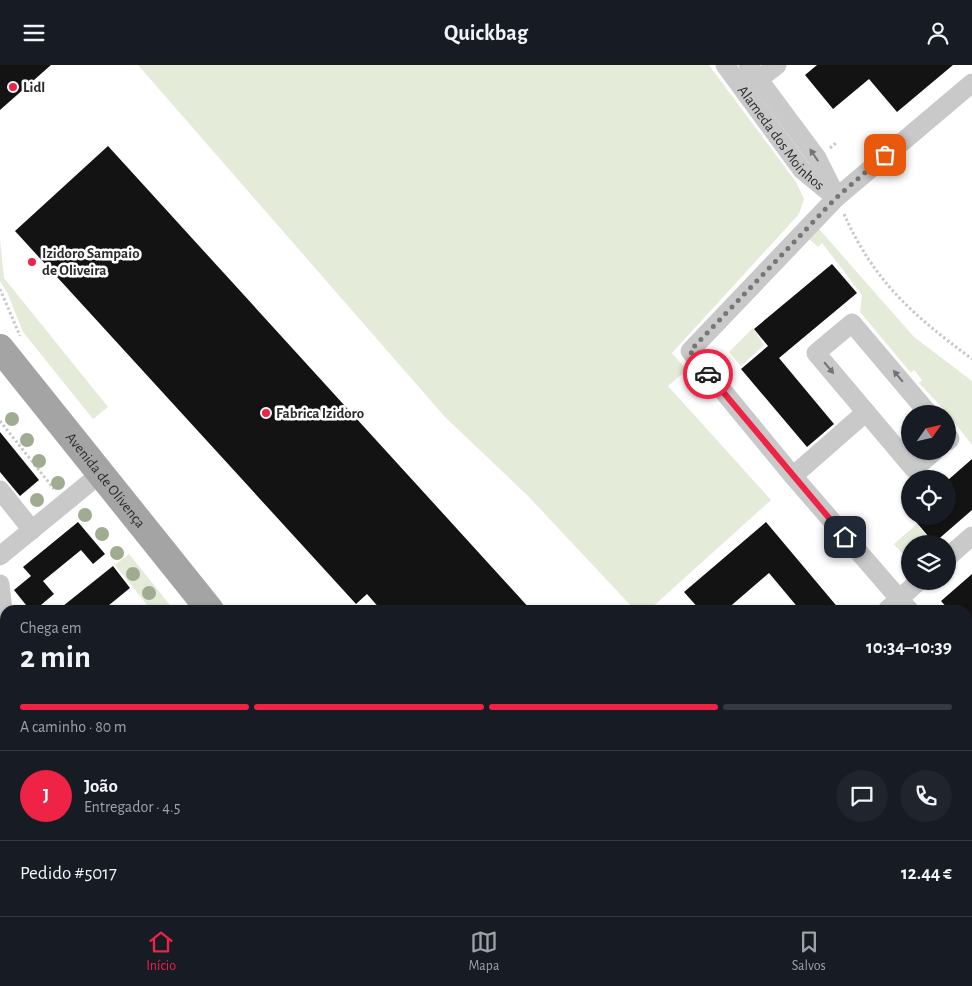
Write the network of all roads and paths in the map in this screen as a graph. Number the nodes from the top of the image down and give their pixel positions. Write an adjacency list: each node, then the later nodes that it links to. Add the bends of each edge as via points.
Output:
1 (725, 65): 5 (street, Alameda dos Moinhos, via 802,170)
2 (777, 65): 3 (street)
3 (753, 72): 5 (street, Alameda dos Moinhos, one-way to 3, via 817,158)
4 (972, 83): 5 (street)
5 (836, 198): 7 (path, via 865,257 895,295 927,325); 15 (street, via 690,351)
6 (0, 349): 27 (main road, Avenida de Olivença)
7 (972, 359)
8 (0, 373): 16 (main road, Avenida de Olivença)
9 (921, 405): 10 (street, one-way to 10, via 852,323 816,353)
10 (866, 412): 12 (street); 15 (street)
11 (0, 421): 18 (path)
12 (901, 454)
13 (906, 460): 14 (street, via 914,469)
14 (924, 460)
15 (793, 476): 28 (street)
16 (89, 483): 19 (street); 26 (main road, Avenida de Olivença)
17 (0, 490): 19 (street)
18 (60, 496)
19 (32, 530): 22 (street)
20 (972, 536): 21 (street)
21 (956, 550)
22 (0, 557)
23 (0, 584): 25 (street)
24 (911, 590): 29 (street)
25 (2, 605)
26 (187, 605)
27 (206, 605)
28 (897, 605)
29 (899, 605)

